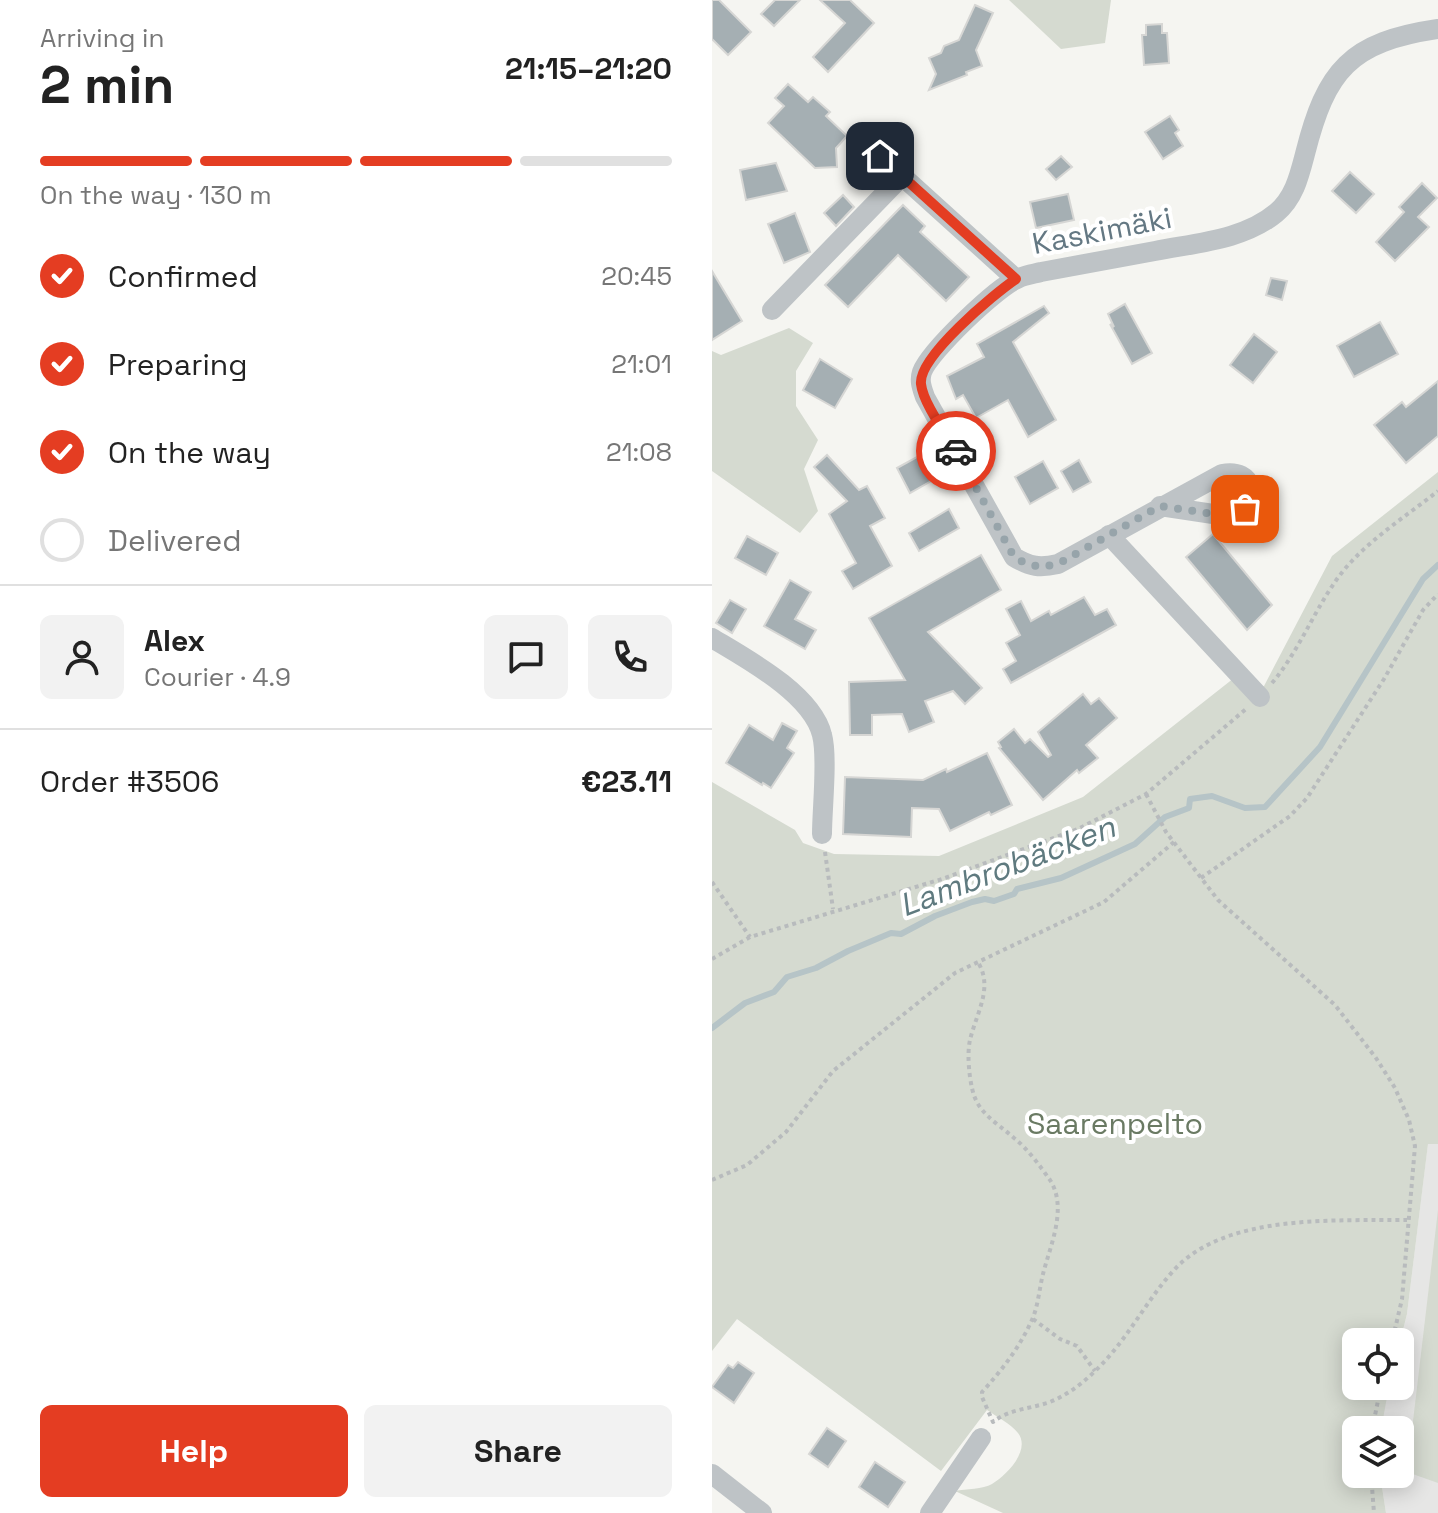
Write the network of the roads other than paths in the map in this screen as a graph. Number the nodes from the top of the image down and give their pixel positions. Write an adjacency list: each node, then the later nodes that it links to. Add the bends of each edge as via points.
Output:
1 (1438, 29): 4 (street, Kaskimäki, via 1373,45 1332,81 1311,127 1297,183 1287,203 1264,221 1219,239)
2 (880, 156): 3 (street)
3 (902, 176): 4 (street); 5 (street)
4 (1016, 279): 7 (street, Kaskimäki, via 956,331 928,363 921,385 1014,557 1041,568)
5 (772, 310)
6 (1160, 506): 7 (street, Kaskimäki)
7 (1109, 535): 9 (street)
8 (712, 638): 10 (street, via 789,690 817,718 823,738)
9 (1260, 697)
10 (822, 834)
11 (987, 1430): 14 (street)
12 (712, 1474): 13 (street)
13 (762, 1513)
14 (930, 1513)

